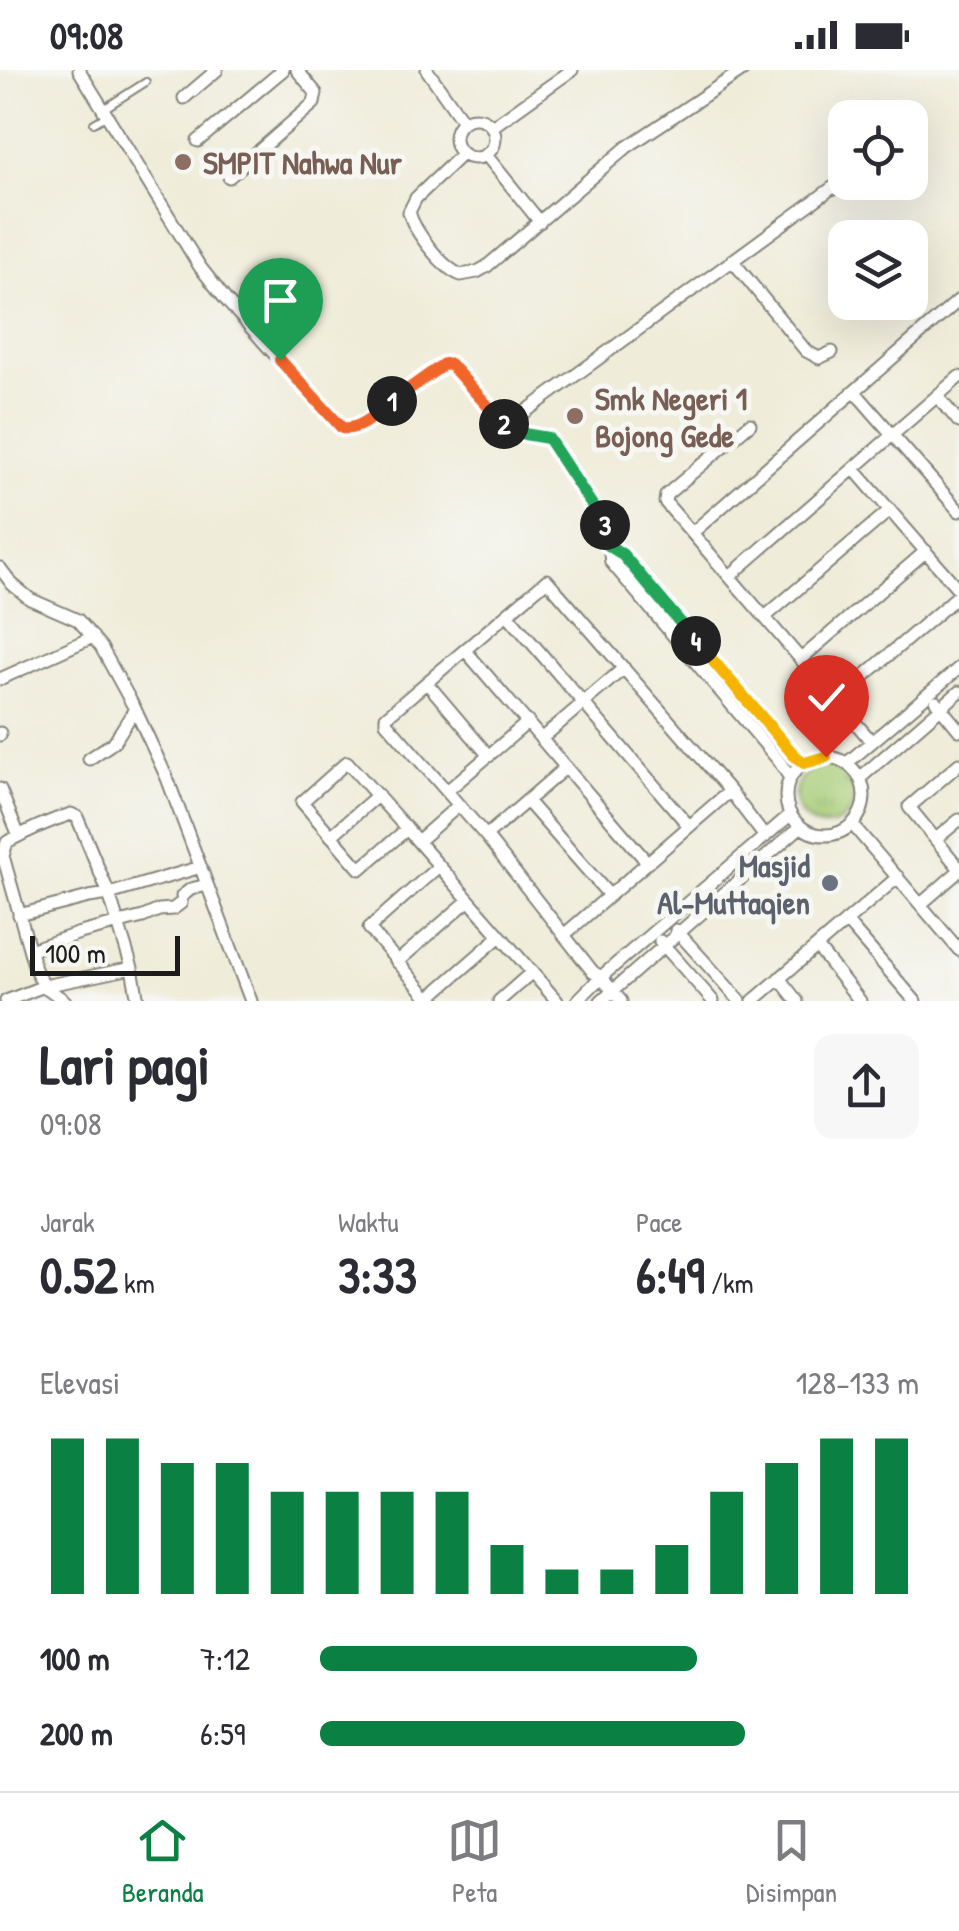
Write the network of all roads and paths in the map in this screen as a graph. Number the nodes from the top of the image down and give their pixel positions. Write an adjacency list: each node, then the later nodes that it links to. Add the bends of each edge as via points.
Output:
1 (78, 70): 10 (street)
2 (217, 70): 9 (street)
3 (283, 70): 13 (street)
4 (297, 70): 16 (street, via 316,93 314,103)
5 (427, 70): 11 (street)
6 (572, 70): 12 (street)
7 (742, 70): 18 (street, via 627,147)
8 (146, 82): 10 (lane)
9 (184, 98)
10 (101, 117): 27 (street, via 213,285 342,428 360,425 444,364)
11 (463, 122): 12 (street, via 479,118); 14 (street, via 454,142)
12 (492, 128): 15 (street)
13 (198, 141)
14 (462, 154): 15 (street); 18 (street, via 409,212 453,272 477,272)
15 (486, 155): 18 (street)
16 (229, 177)
17 (828, 191): 19 (street)
18 (540, 222)
19 (732, 260): 21 (street, via 806,351 818,358); 27 (street)
20 (959, 300): 23 (street)
21 (832, 352)
22 (959, 377): 24 (street)
23 (855, 392): 28 (street); 32 (street)
24 (937, 396): 25 (street); 28 (street)
25 (959, 422)
26 (750, 424): 32 (street, via 666,495)
27 (506, 426): 33 (street, via 548,438 602,517)
28 (892, 434): 29 (street); 31 (street)
29 (854, 469): 30 (street); 36 (street)
30 (890, 510): 34 (street); 39 (street)
31 (959, 510)
32 (692, 533): 36 (street)
33 (608, 545): 59 (street); 63 (street, via 612,562)
34 (926, 551): 37 (street); 42 (street)
35 (0, 568): 40 (street, via 30,599 78,620)
36 (730, 576): 39 (street)
37 (959, 592): 49 (street)
38 (506, 614): 41 (street); 43 (street, via 550,581); 50 (street)
39 (765, 617): 42 (street)
40 (94, 636): 45 (street); 52 (street)
41 (465, 650): 46 (street); 53 (street)
42 (800, 659): 49 (street)
43 (624, 668): 50 (street); 66 (street)
44 (959, 668): 48 (street)
45 (0, 679)
46 (427, 684): 57 (street); 67 (street, via 385,719)
47 (959, 692): 51 (street)
48 (928, 694): 51 (street); 56 (street)
49 (836, 700): 56 (street)
50 (583, 702): 55 (street); 74 (street)
51 (941, 708): 54 (street); 64 (street)
52 (134, 709): 58 (street, via 114,742); 85 (street)
53 (528, 722): 55 (street); 57 (street)
54 (959, 730)
55 (541, 738): 62 (street)
56 (872, 742): 60 (street)
57 (489, 756): 67 (street)
58 (89, 758)
59 (804, 763): 60 (street, via 826,757); 63 (street)
60 (846, 763): 64 (street)
61 (959, 764): 81 (street, via 909,806)
62 (566, 767): 69 (street); 83 (street)
63 (790, 778): 71 (street)
64 (860, 778): 73 (street, via 862,810)
65 (0, 789): 77 (street)
66 (730, 791): 74 (street); 80 (street)
67 (447, 792): 70 (street)
68 (378, 795): 76 (street); 78 (street); 78 (street, via 348,762 303,800)
69 (527, 800): 79 (street); 90 (street)
70 (459, 805): 79 (street); 82 (street)
71 (790, 815): 75 (street); 80 (street)
72 (959, 820): 81 (street)
73 (852, 824): 75 (street, via 837,834); 87 (street)
74 (689, 826): 83 (street)
75 (800, 827): 97 (street)
76 (408, 830): 78 (street, via 362,869); 82 (street)
77 (19, 836): 89 (street, via 77,817); 93 (street, via 7,842 3,856)
78 (331, 836)
79 (486, 836): 98 (street)
80 (766, 837): 94 (street)
81 (936, 839): 86 (street)
82 (418, 841): 84 (street)
83 (647, 862): 90 (street)
84 (439, 866): 91 (street); 105 (street, via 369,928)
85 (201, 867): 88 (street); 89 (street)
86 (959, 869): 92 (street)
87 (898, 877): 92 (street); 95 (street)
88 (207, 885): 96 (street, via 187,891 173,910); 116 (street)
89 (109, 894): 93 (street); 96 (street)
90 (608, 895): 98 (street)
91 (469, 900): 100 (street); 105 (street)
92 (921, 904): 104 (street)
93 (20, 915): 103 (street)
94 (668, 921): 97 (street); 99 (street)
95 (846, 921): 102 (street); 125 (street)
96 (119, 923): 103 (street); 106 (street)
97 (679, 933): 101 (street); 121 (street)
98 (564, 934): 109 (street)
99 (653, 934): 101 (street); 109 (street)
100 (500, 936): 107 (street); 112 (street)
101 (664, 946): 111 (street); 120 (street)
102 (817, 946): 108 (street); 124 (street)
103 (30, 950): 110 (street)
104 (959, 950)
105 (398, 962): 112 (street)
106 (132, 968): 110 (street); 115 (street)
107 (532, 972): 117 (street); 118 (street)
108 (778, 978): 122 (street); 123 (street)
109 (596, 979): 111 (street); 119 (street)
110 (44, 986): 113 (street); 114 (street)
111 (609, 998)
112 (430, 1000)
113 (6, 1001)
114 (65, 1001)
115 (138, 1001)
116 (251, 1001)
117 (498, 1001)
118 (556, 1001)
119 (577, 1001)
120 (713, 1001)
121 (740, 1001)
122 (754, 1001)
123 (797, 1001)
124 (860, 1001)
125 (916, 1001)

